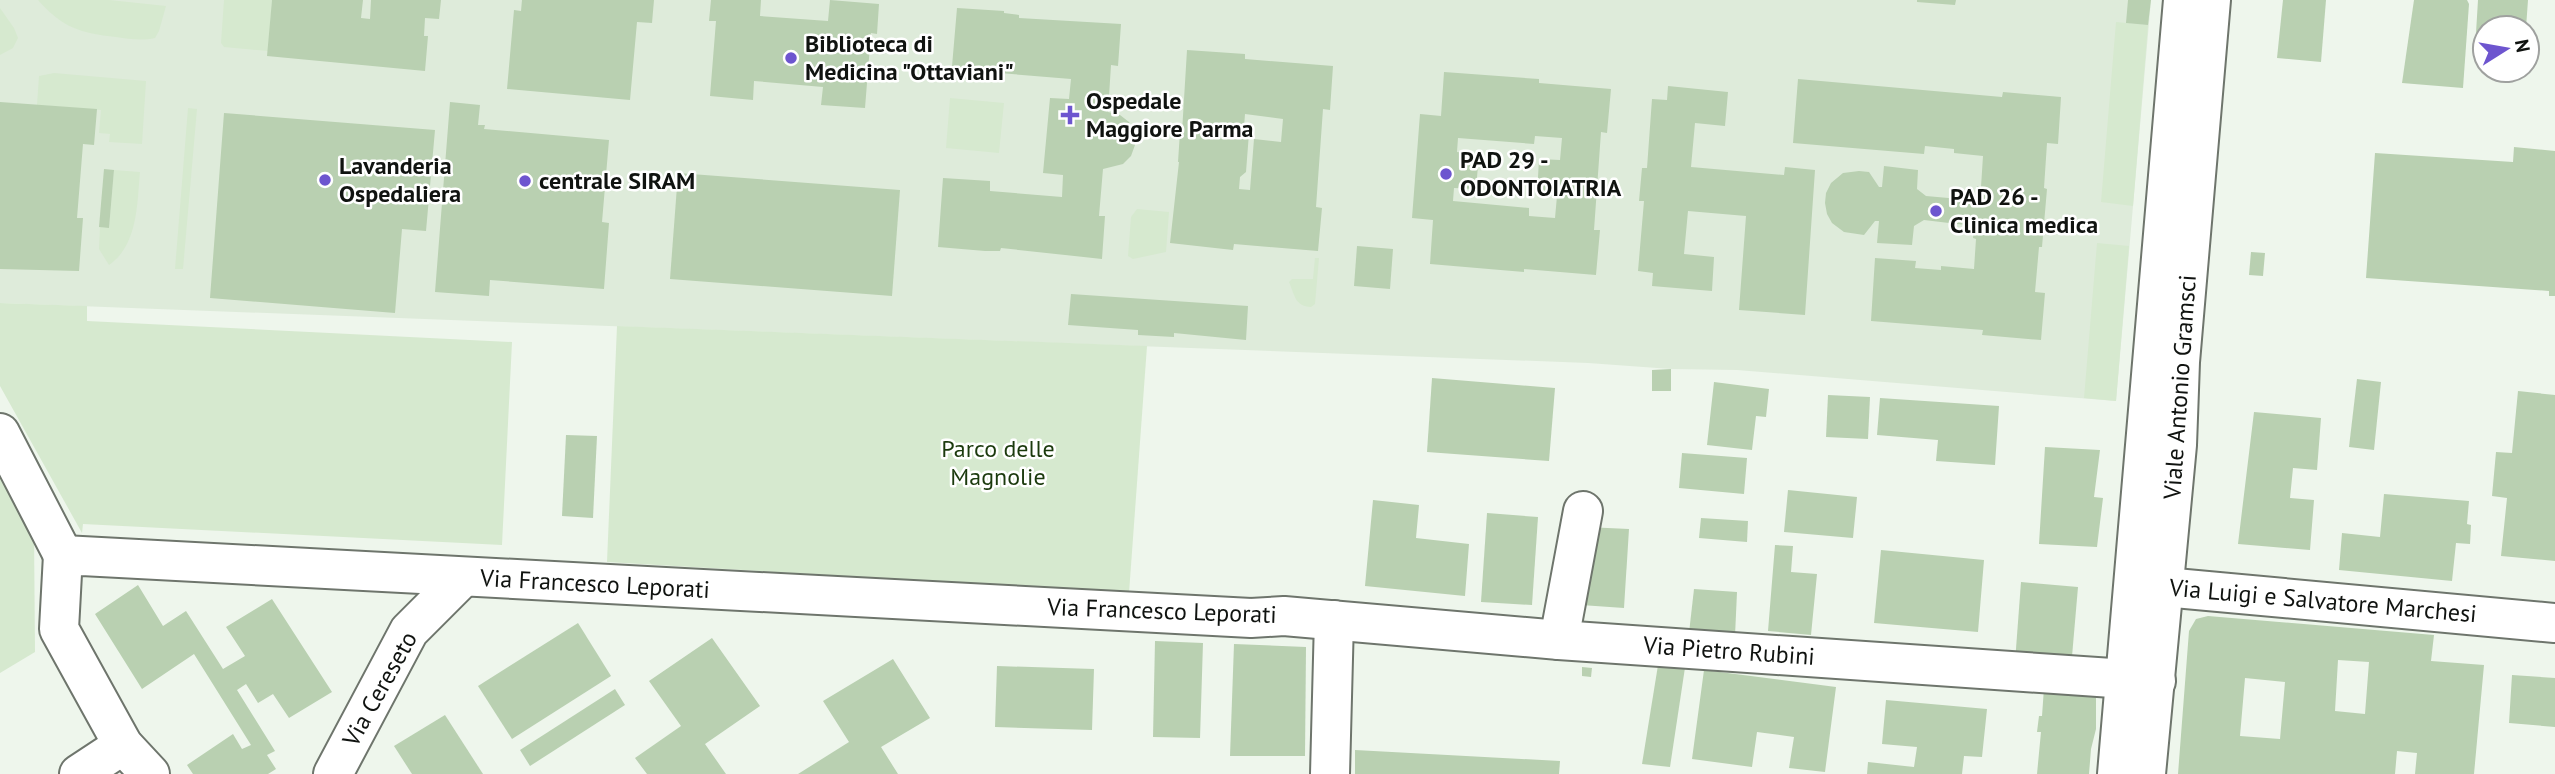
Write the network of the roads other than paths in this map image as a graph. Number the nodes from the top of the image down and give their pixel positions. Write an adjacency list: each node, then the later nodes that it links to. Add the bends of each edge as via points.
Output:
1 (2183, 0): 4 (street, Viale Antonio Gramsci)
2 (2211, 0): 8 (street, Viale Antonio Gramsci)
3 (0, 433): 6 (street)
4 (2144, 440): 8 (street, Via Luigi e Salvatore Marchesi, via 2146,459 2158,482 2152,579); 12 (street, Viale Antonio Gramsci)
5 (1583, 512): 11 (street)
6 (63, 555): 7 (street, Via Francesco Leporati); 13 (street, via 59,629)
7 (462, 578): 9 (street, Via Francesco Leporati); 16 (street, Via Cereseto, via 409,631)
8 (2164, 587): 10 (street, Via Luigi e Salvatore Marchesi); 12 (street, Viale Antonio Gramsci)
9 (1334, 620): 11 (street, Via Pietro Rubini); 17 (street)
10 (2555, 623)
11 (1559, 640): 12 (street, Via Pietro Rubini)
12 (2140, 679): 18 (street, Viale Antonio Gramsci); 19 (street, Viale Antonio Gramsci)
13 (123, 745): 14 (street); 15 (street)
14 (79, 774)
15 (150, 774)
16 (333, 774)
17 (1330, 774)
18 (2117, 774)
19 (2146, 774)

